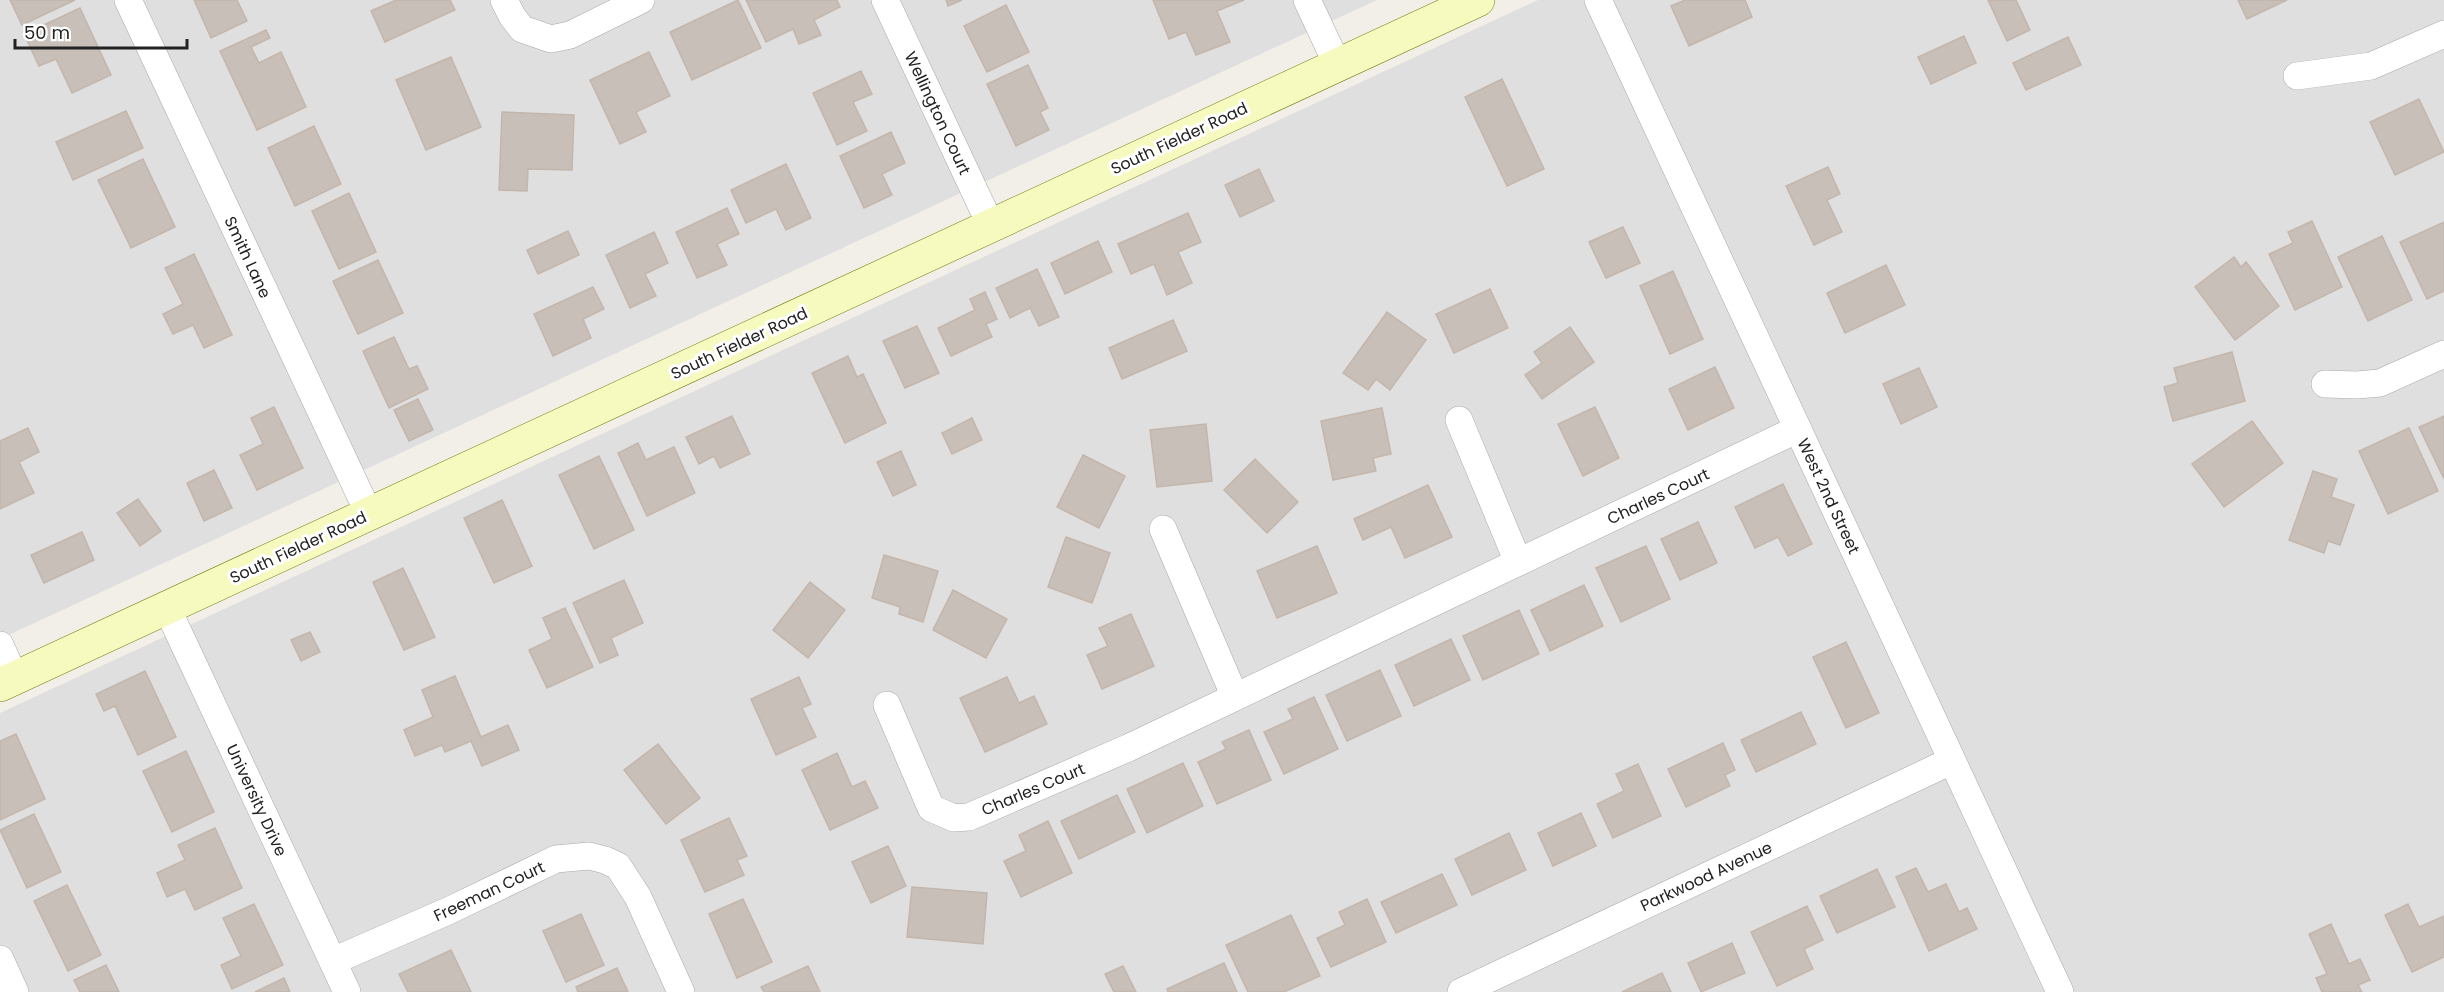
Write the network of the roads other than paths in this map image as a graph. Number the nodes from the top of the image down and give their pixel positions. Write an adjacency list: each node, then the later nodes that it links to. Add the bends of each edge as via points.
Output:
1 (128, 0): 16 (street, Smith Lane)
2 (504, 0): 3 (street, via 522,29 551,39 570,35)
3 (641, 0)
4 (885, 0): 11 (street, Wellington Court)
5 (1307, 0): 9 (street)
6 (1478, 0): 9 (main road, South Fielder Road)
7 (1598, 0): 15 (street, West 2nd Street)
8 (2444, 34): 10 (street, via 2371,66)
9 (1337, 64): 11 (main road, South Fielder Road)
10 (2297, 76)
11 (991, 226): 16 (main road, South Fielder Road)
12 (2444, 354): 13 (street, via 2380,383)
13 (2325, 384)
14 (1459, 420): 18 (street)
15 (1798, 429): 18 (street, Charles Court); 24 (street, West 2nd Street)
16 (369, 514): 19 (main road, South Fielder Road)
17 (1163, 529): 22 (street)
18 (1518, 562): 22 (street, Charles Court)
19 (167, 608): 21 (main road, South Fielder Road); 26 (street, University Drive)
20 (0, 645): 21 (street)
21 (8, 682)
22 (1235, 697): 23 (street, Charles Court, via 969,817 954,818 931,808)
23 (887, 705)
24 (1952, 761): 30 (street, Parkwood Avenue); 31 (street, West 2nd Street)
25 (0, 959): 27 (street)
26 (333, 961): 28 (street, University Drive); 29 (street, Freeman Court, via 556,859 589,856 618,867 638,897)
27 (15, 992)
28 (347, 992)
29 (681, 992)
30 (1461, 992)
31 (2060, 992)

